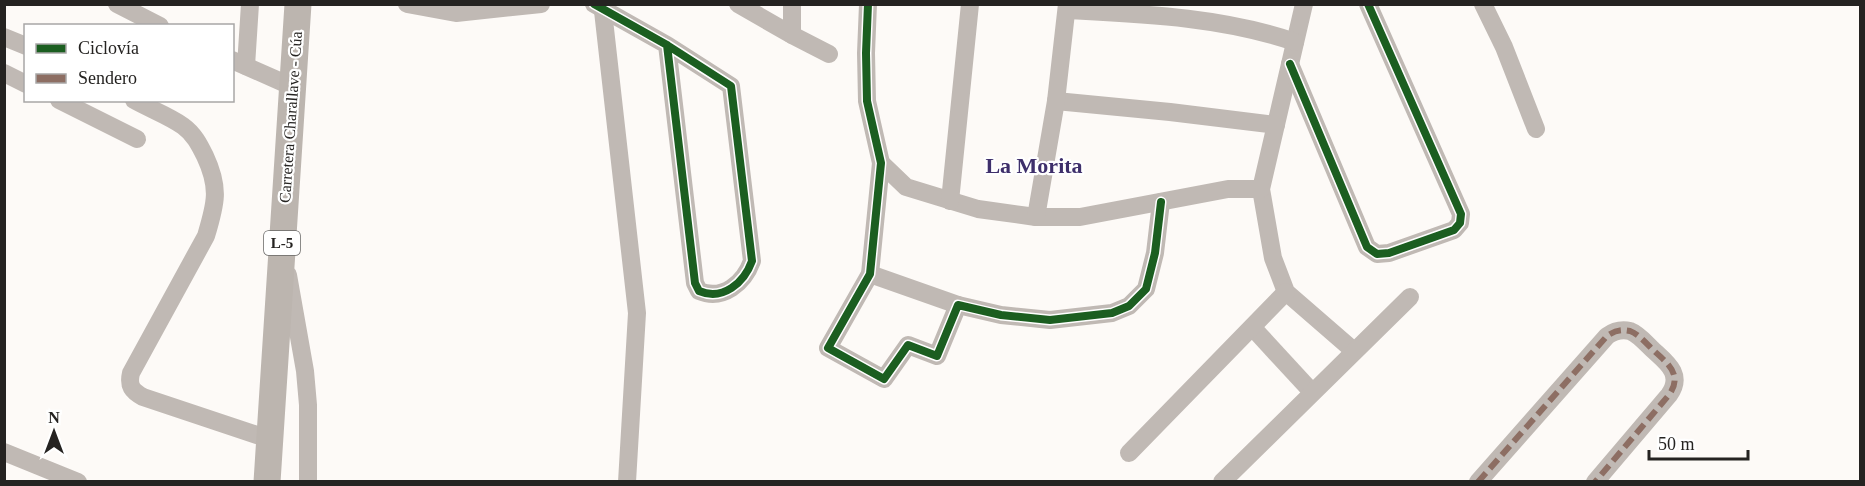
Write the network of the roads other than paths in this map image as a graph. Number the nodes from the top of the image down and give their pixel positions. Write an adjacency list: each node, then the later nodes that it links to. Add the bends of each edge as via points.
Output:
1 (117, 4): 15 (street)
2 (250, 4): 22 (street)
3 (298, 4): 26 (highway, Carretera Charallave - Cúa / L-5)
4 (407, 4): 5 (street, via 456,13)
5 (541, 4)
6 (738, 4): 16 (street)
7 (792, 4): 16 (street)
8 (868, 4): 33 (street, via 867,101)
9 (970, 4): 35 (street)
10 (1304, 4): 18 (street)
11 (1368, 4): 23 (street, via 1461,214 1454,230 1389,254 1377,254 1367,247)
12 (1483, 4): 31 (street)
13 (1067, 7): 18 (street, via 1197,20 1262,31); 27 (street)
14 (599, 8): 20 (street); 49 (street, via 637,313)
15 (156, 24)
16 (792, 35): 21 (street)
17 (4, 37): 19 (street)
18 (1295, 42): 23 (street)
19 (24, 45)
20 (667, 45): 20 (street, via 695,283 699,291 716,294 734,287 752,261 731,86)
21 (829, 54)
22 (239, 63): 26 (street)
23 (1290, 64): 30 (street)
24 (4, 74): 25 (street)
25 (24, 83)
26 (293, 87): 38 (highway, Carretera Charallave - Cúa / L-5)
27 (1056, 101): 30 (street); 37 (street)
28 (63, 102): 32 (street)
29 (138, 102): 46 (street, via 195,137 214,174 216,192 206,236 132,373 131,386 143,398)
30 (1276, 125): 34 (street)
31 (1536, 129)
32 (137, 139)
33 (881, 163): 35 (street, via 906,187); 39 (street)
34 (1261, 189): 36 (street, via 1228,189); 40 (street, via 1273,258)
35 (950, 201): 37 (street)
36 (1161, 202): 37 (street, via 1080,217); 42 (street, via 1146,289 1129,306 1112,313 1050,320)
37 (1036, 217)
38 (280, 264): 46 (highway, Carretera Charallave - Cúa / L-5); 52 (street, via 289,279 305,371)
39 (870, 274): 42 (street); 42 (street, via 828,348 884,380 908,345 937,356)
40 (1286, 292): 43 (street); 44 (street)
41 (1410, 297): 44 (street)
42 (958, 305)
43 (1252, 328): 45 (street); 48 (street)
44 (1354, 351): 45 (street)
45 (1312, 392): 53 (street)
46 (269, 439): 51 (highway, Carretera Charallave - Cúa / L-5)
47 (4, 453): 50 (street)
48 (1129, 453)
49 (629, 480)
50 (78, 482)
51 (267, 482)
52 (308, 482)
53 (1222, 482)
54 (1478, 482): 55 (street, via 1607,336 1628,331 1671,366 1674,385)
55 (1595, 482)

